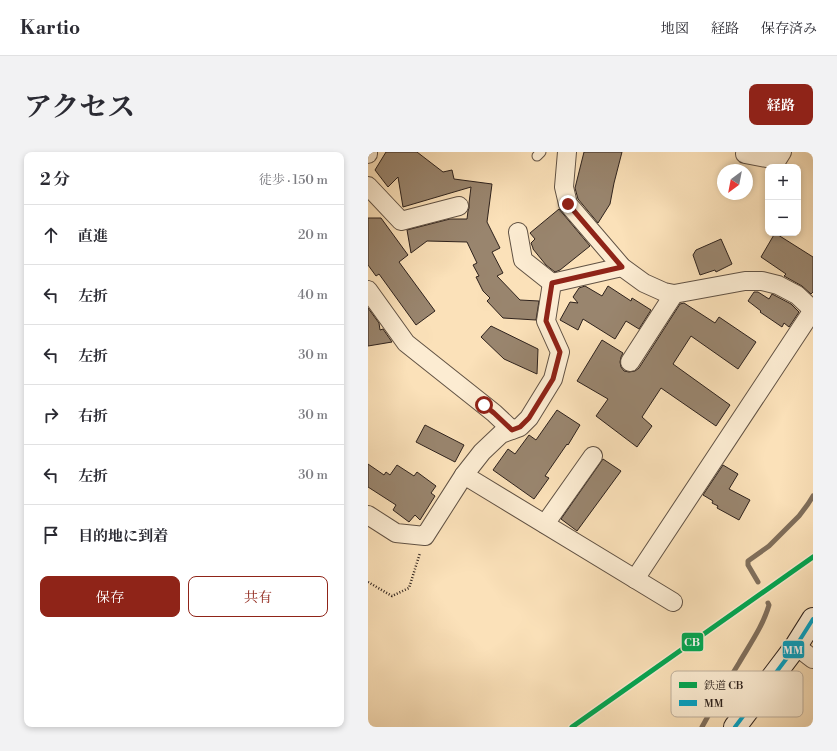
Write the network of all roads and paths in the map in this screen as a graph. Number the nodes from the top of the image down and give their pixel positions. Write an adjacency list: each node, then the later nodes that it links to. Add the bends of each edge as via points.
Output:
1 (567, 152): 7 (street, via 564,187 568,204)
2 (782, 152): 3 (street, via 777,160)
3 (745, 154)
4 (368, 186): 5 (street, via 401,221)
5 (459, 206)
6 (518, 232): 8 (street, via 523,260)
7 (622, 267): 8 (street); 10 (street, via 644,283)
8 (552, 283): 13 (street, via 546,321 560,352 553,379 529,418 520,427)
9 (368, 290): 13 (street, via 406,343)
10 (674, 294): 11 (street, via 762,280 797,295); 12 (street)
11 (813, 310): 19 (street)
12 (630, 362)
13 (512, 430): 15 (street, via 501,434 482,452)
14 (594, 456): 17 (street)
15 (464, 475): 17 (street); 18 (street)
16 (368, 515): 18 (street, via 396,533)
17 (545, 524): 19 (street)
18 (426, 536): 20 (path, via 409,588 392,596)
19 (635, 579): 21 (street)
20 (368, 582)
21 (674, 602)
22 (813, 618): 23 (street)
23 (796, 646): 24 (street); 25 (street)
24 (813, 659)
25 (777, 671)
26 (743, 717): 27 (street)
27 (735, 727)

